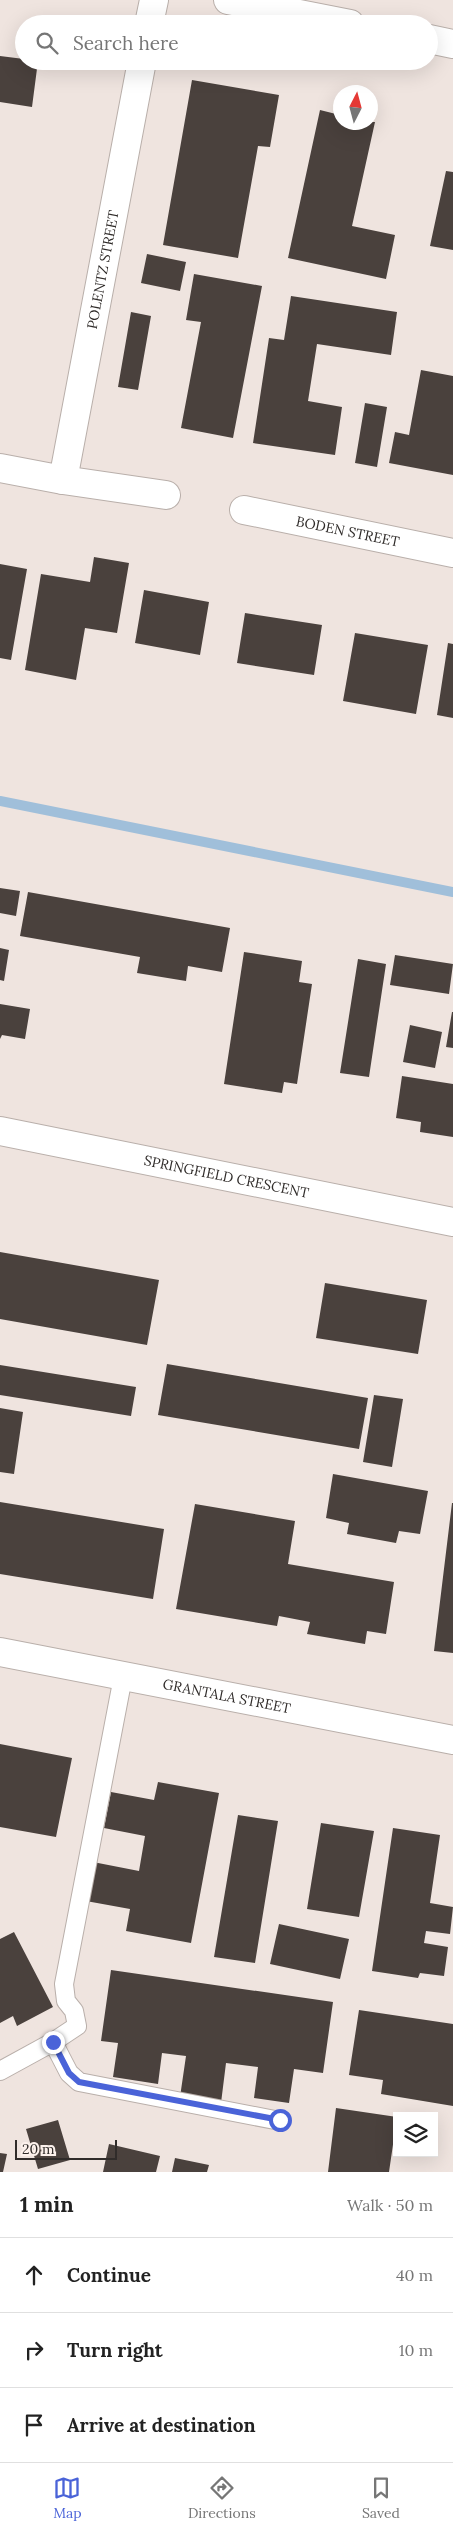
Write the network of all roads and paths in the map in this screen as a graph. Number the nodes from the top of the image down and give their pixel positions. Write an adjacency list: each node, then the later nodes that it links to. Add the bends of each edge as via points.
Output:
1 (154, 0): 3 (street)
2 (228, 0): 4 (street)
3 (151, 15)
4 (304, 15)
5 (438, 41): 6 (street)
6 (453, 44)
7 (140, 70): 9 (street, POLENTZ STREET)
8 (0, 468): 9 (street)
9 (63, 480): 10 (street)
10 (166, 495)
11 (244, 510): 12 (street, BODEN STREET)
12 (453, 553)
13 (0, 1131): 14 (street, SPRINGFIELD CRESCENT)
14 (453, 1222)
15 (0, 1652): 16 (street, GRANTALA STREET)
16 (123, 1677): 17 (street, GRANTALA STREET); 18 (lane, via 64,1984 66,2001 74,2011 78,2026)
17 (453, 1740)
18 (53, 2042): 19 (lane); 20 (lane, via 69,2073 79,2082)
19 (0, 2071)
20 (280, 2120)

